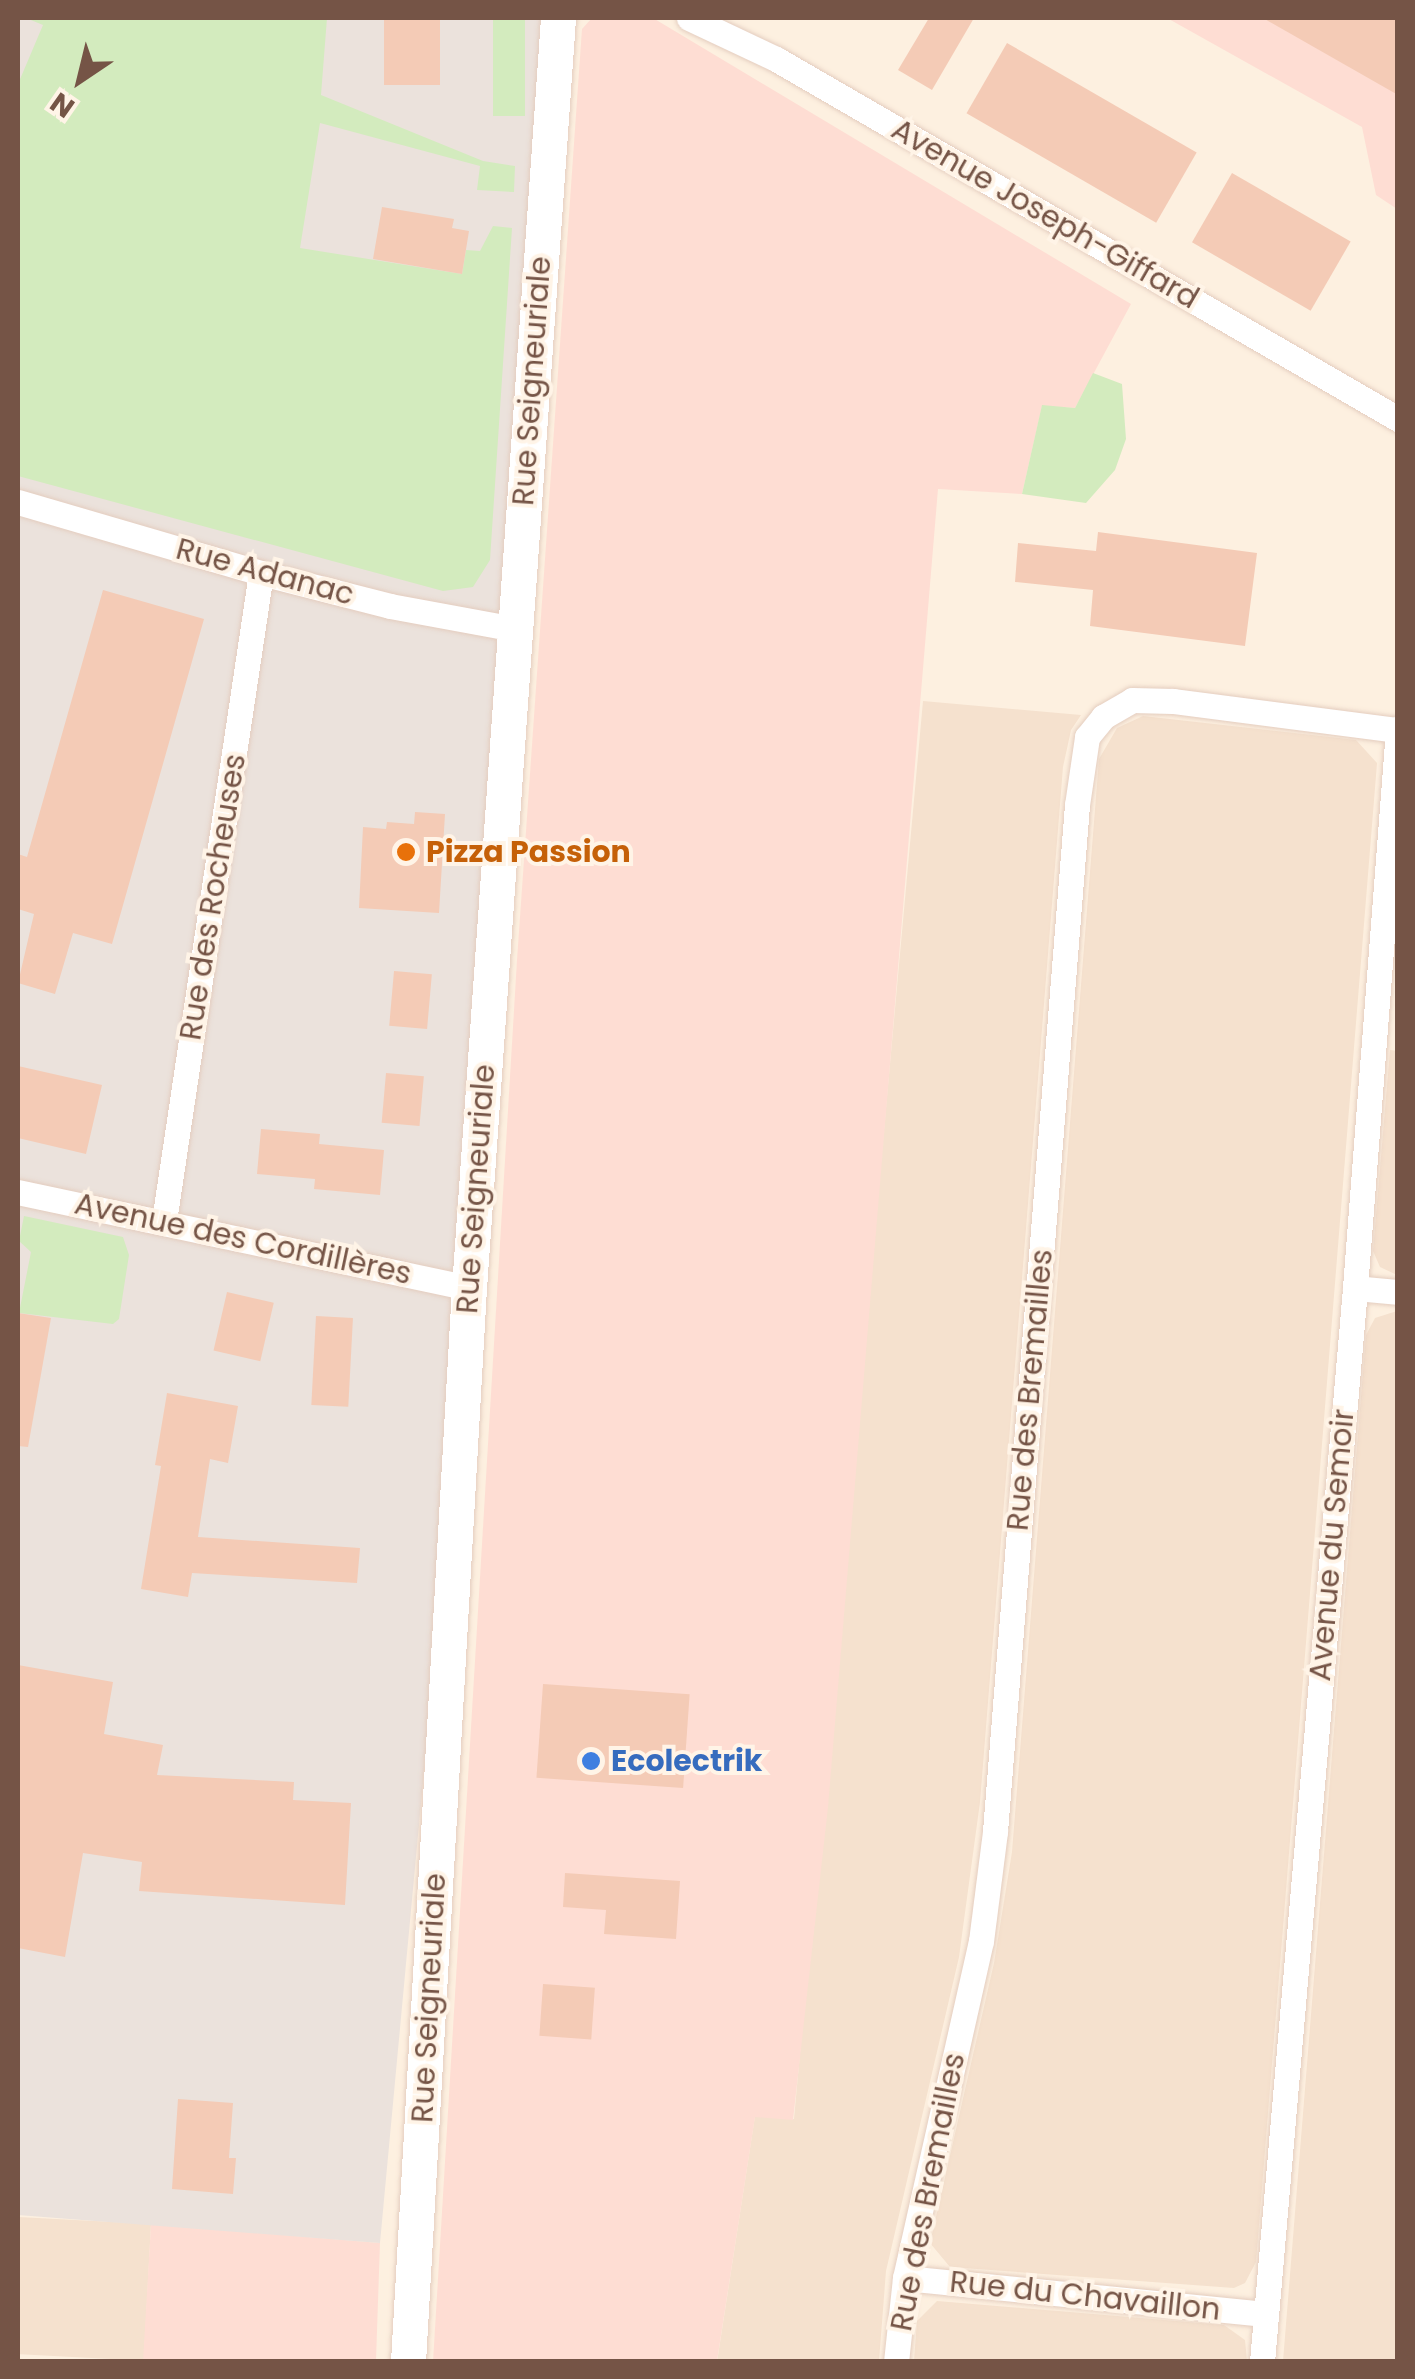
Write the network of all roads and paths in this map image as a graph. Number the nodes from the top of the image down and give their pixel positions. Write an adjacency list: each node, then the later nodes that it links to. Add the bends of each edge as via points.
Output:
1 (558, 18): 6 (street, Rue Seigneuriale)
2 (689, 18): 3 (street, Avenue Joseph-Giffard, via 776,59)
3 (1398, 419)
4 (18, 502): 5 (street, Rue Adanac)
5 (261, 573): 6 (street, Rue Adanac); 9 (street, Rue des Rocheuses)
6 (515, 629): 10 (street, Rue Seigneuriale)
7 (1397, 730): 11 (street, Avenue du Semoir); 13 (street, Rue des Bremailles, via 1132,700 1103,717 1088,738 1077,806 995,1832 982,1941)
8 (18, 1192): 9 (street, Avenue des Cordillères)
9 (164, 1221): 10 (street, Avenue des Cordillères)
10 (469, 1288): 15 (street, Rue Seigneuriale)
11 (1355, 1288): 12 (street); 14 (street, Avenue du Semoir)
12 (1398, 1292)
13 (905, 2278): 14 (street, Rue du Chavaillon); 16 (street, Rue des Bremailles)
14 (1266, 2314): 17 (street, Avenue du Semoir)
15 (408, 2362)
16 (896, 2362)
17 (1262, 2362)

